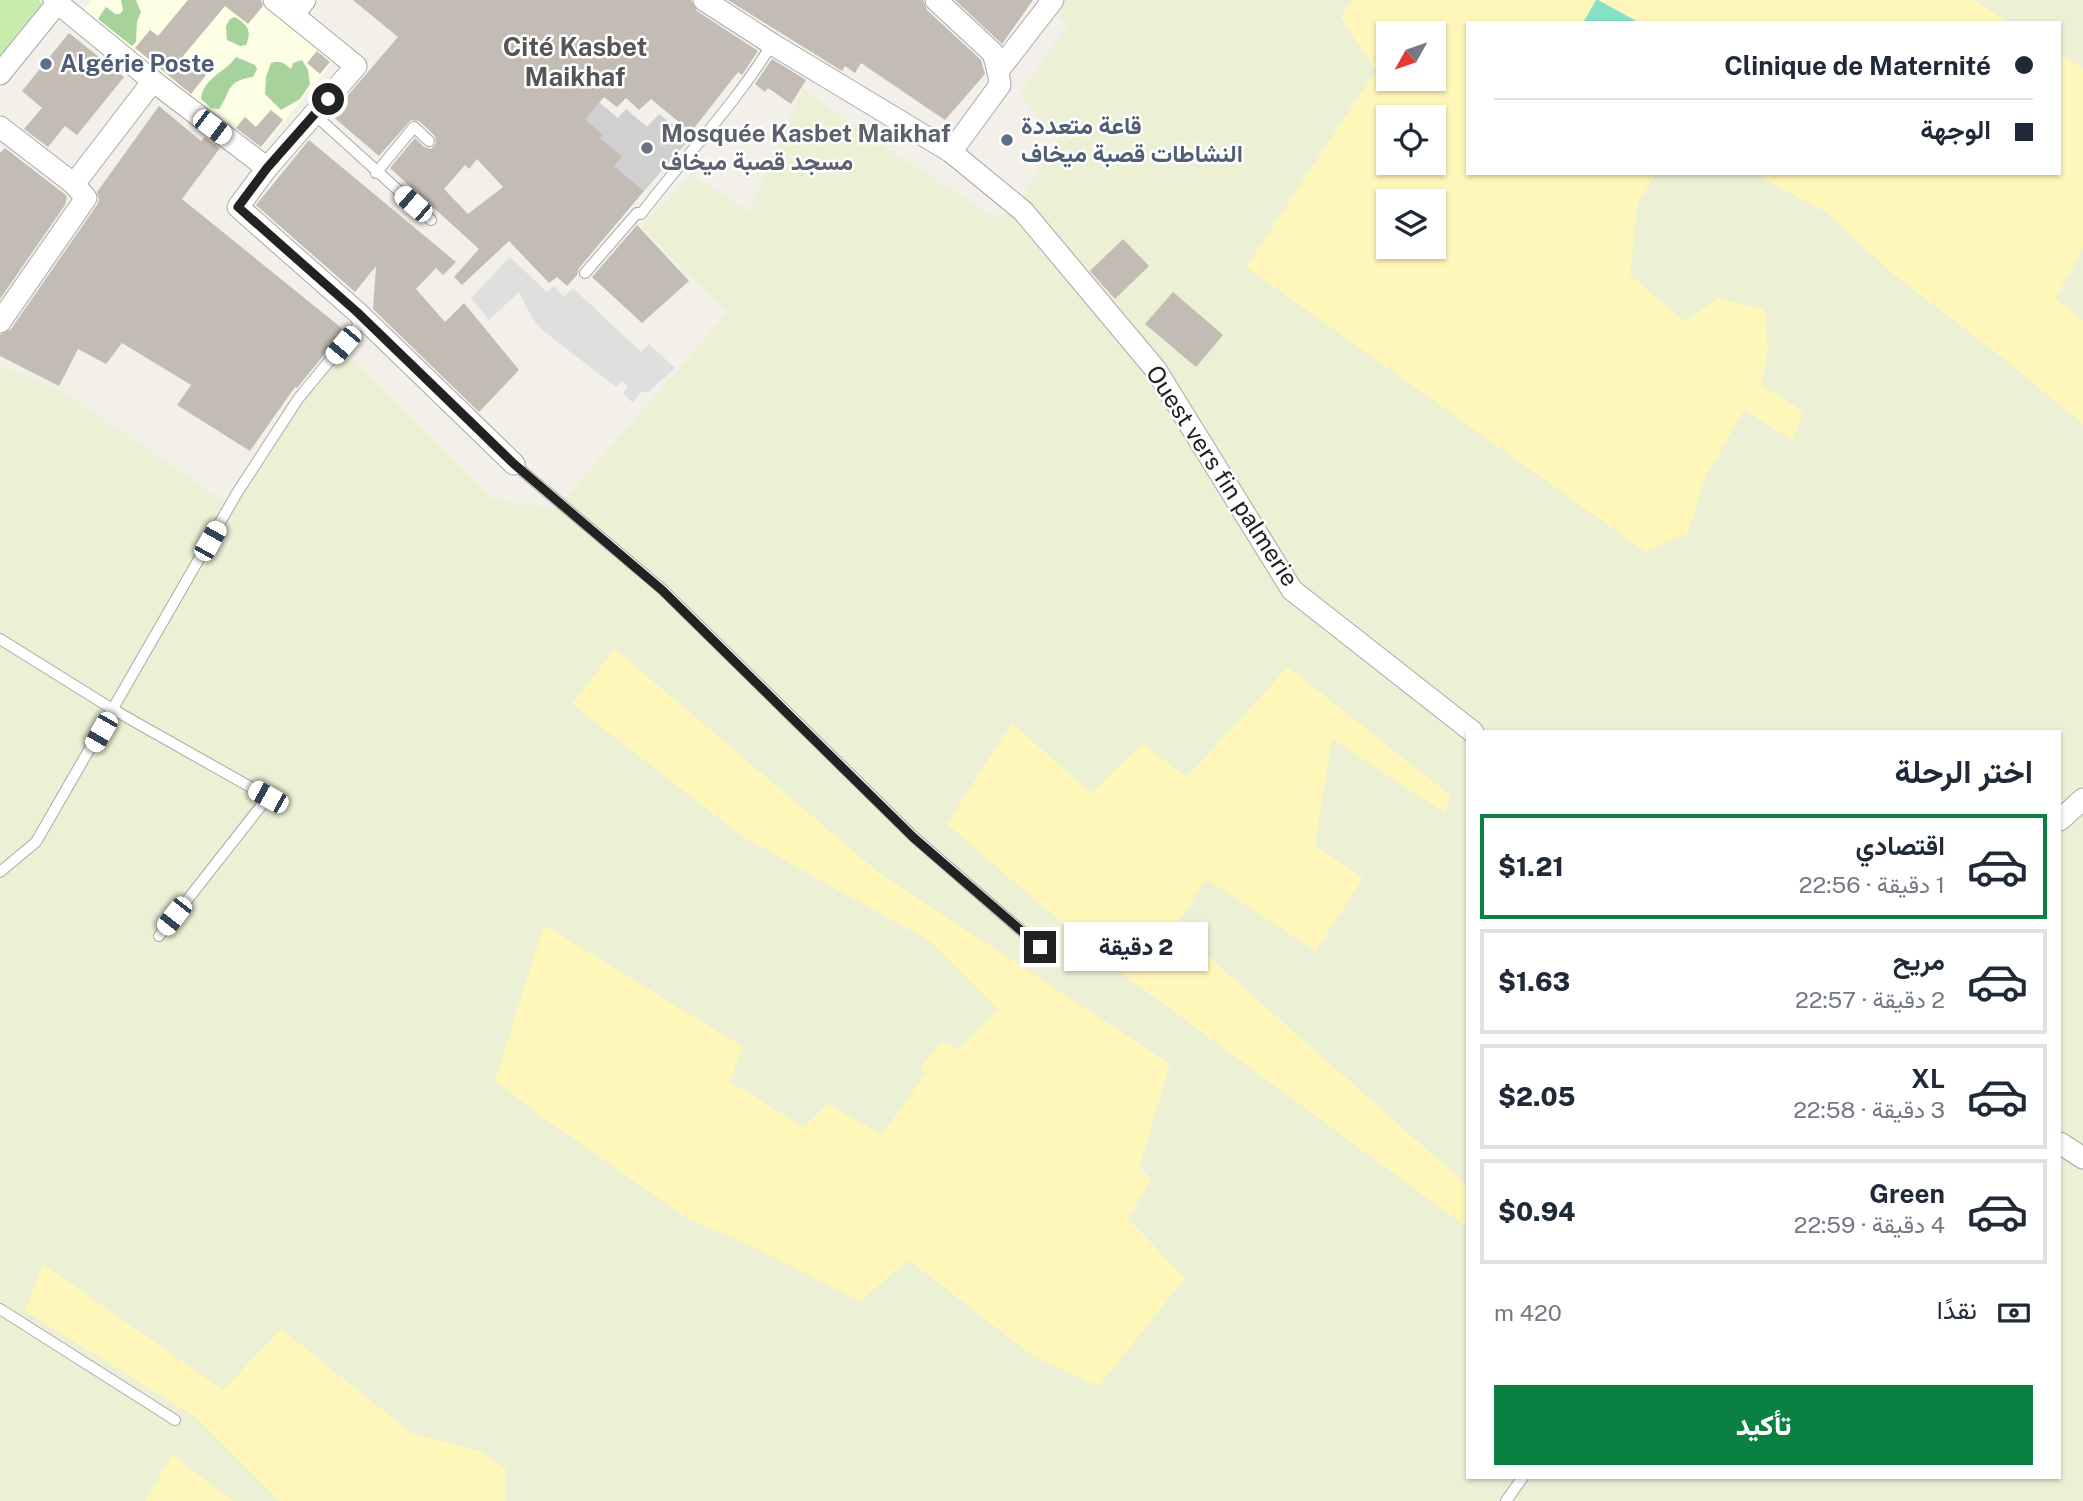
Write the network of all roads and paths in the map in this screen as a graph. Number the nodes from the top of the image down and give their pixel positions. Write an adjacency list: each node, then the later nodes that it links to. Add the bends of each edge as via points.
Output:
1 (274, 0): 6 (street)
2 (704, 0): 7 (street, Ouest vers fin palmerie)
3 (936, 0): 8 (street, via 993,53)
4 (1053, 0): 8 (street)
5 (57, 1): 9 (street); 10 (street)
6 (299, 8): 11 (street, via 356,66)
7 (772, 44): 14 (street, Ouest vers fin palmerie); 19 (lane, via 754,74 641,214 637,213)
8 (998, 71): 14 (street, via 1000,85)
9 (0, 74)
10 (153, 82): 15 (street); 17 (street)
11 (314, 115): 15 (street); 16 (lane)
12 (0, 127): 17 (street)
13 (429, 141): 16 (lane, via 414,127)
14 (951, 152): 25 (street, Ouest vers fin palmerie, via 1023,211 1156,370 1292,590)
15 (267, 168): 20 (street, via 238,207)
16 (376, 173): 18 (lane)
17 (74, 184): 21 (street, via 86,198)
18 (431, 220)
19 (584, 273)
20 (357, 312): 22 (street); 24 (lane, via 358,326 298,399 237,493)
21 (0, 322)
22 (514, 464): 30 (lane, via 662,590 914,838)
23 (0, 639): 24 (lane)
24 (114, 710): 28 (lane, via 36,842); 29 (lane, via 268,797)
25 (1470, 730)
26 (2083, 799): 27 (street)
27 (2061, 819)
28 (0, 872)
29 (159, 936)
30 (1040, 947)
31 (2061, 1144): 32 (street)
32 (2083, 1158)
33 (0, 1309): 34 (lane)
34 (175, 1420)
35 (1522, 1479): 36 (lane)
36 (1506, 1501)

